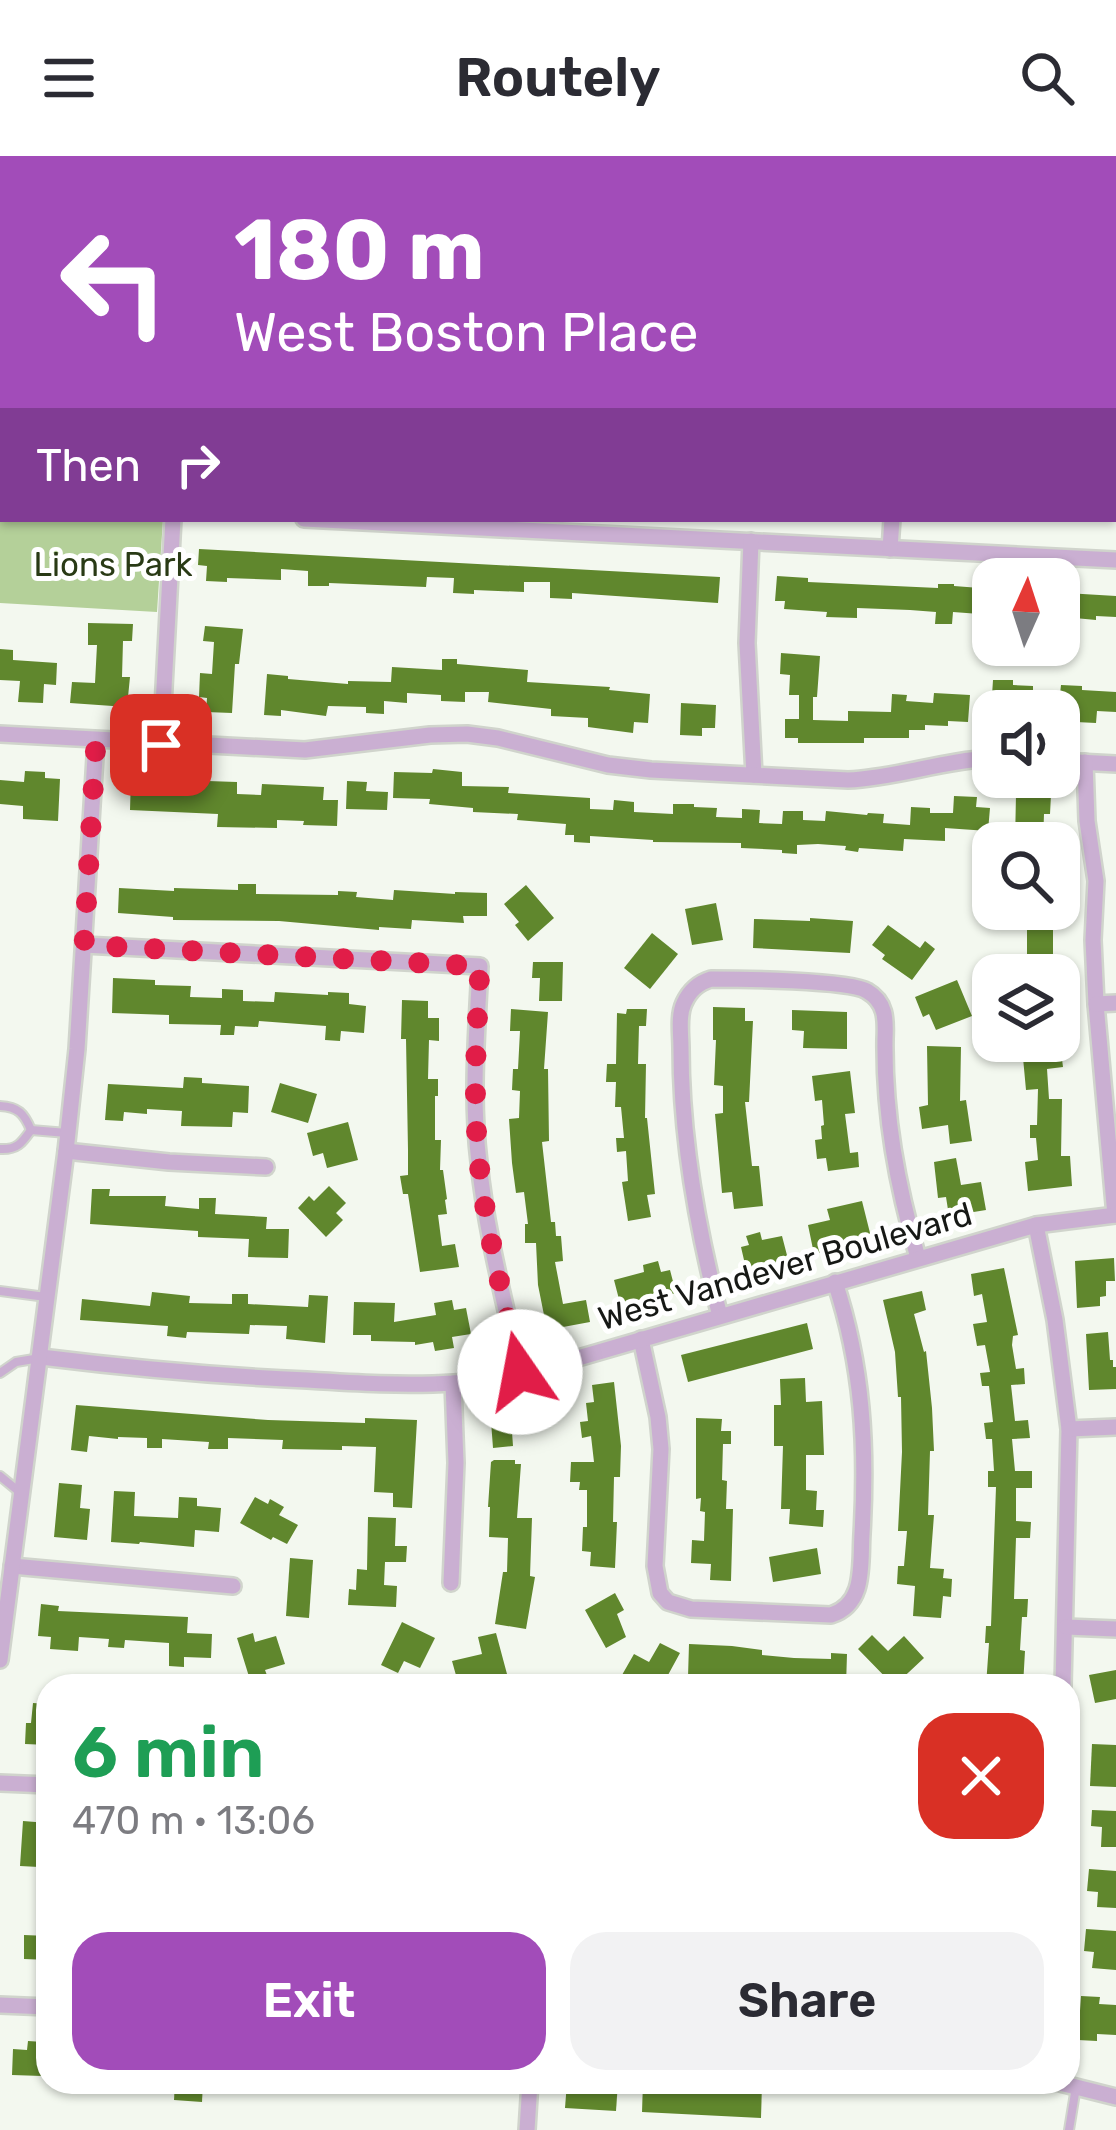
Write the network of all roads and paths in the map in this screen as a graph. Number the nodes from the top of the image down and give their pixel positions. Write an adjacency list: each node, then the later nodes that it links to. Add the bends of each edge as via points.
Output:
1 (173, 522): 11 (street)
2 (405, 522): 4 (street)
3 (892, 522): 7 (street)
4 (439, 523): 5 (street)
5 (664, 528): 6 (street)
6 (751, 541): 7 (street); 16 (street)
7 (890, 549): 8 (street)
8 (1116, 560)
9 (0, 734): 10 (street)
10 (96, 741): 11 (street); 17 (street)
11 (161, 745): 16 (street, via 305,750 467,734 608,765)
12 (972, 760): 16 (street, via 875,779)
13 (1080, 762): 14 (street)
14 (1085, 762): 15 (street); 19 (street)
15 (1116, 764)
16 (754, 775)
17 (84, 945): 22 (street); 34 (street, via 480,966 478,1159)
18 (1116, 1003): 19 (street)
19 (1096, 1004): 25 (street)
20 (0, 1106): 21 (lane, via 25,1115)
21 (31, 1130): 22 (lane); 23 (lane, via 22,1144)
22 (67, 1142): 24 (street, via 170,1162); 30 (street)
23 (0, 1149)
24 (266, 1167)
25 (1116, 1215): 26 (street, West Vandever Boulevard)
26 (1036, 1225): 27 (street, West Vandever Boulevard); 38 (street)
27 (918, 1258): 28 (street, West Vandever Boulevard); 31 (street, via 892,1154 879,1000 848,985 702,982 681,1016 682,1118)
28 (835, 1282): 31 (street, West Vandever Boulevard); 32 (street, via 856,1365 866,1462 859,1583 842,1612 691,1609 660,1593 661,1449)
29 (0, 1291): 30 (lane)
30 (48, 1297): 33 (street)
31 (720, 1316): 32 (street, West Vandever Boulevard)
32 (641, 1339): 34 (street, West Vandever Boulevard)
33 (41, 1357): 35 (lane); 36 (street, West Vandever Boulevard, via 166,1373); 40 (street)
34 (520, 1372): 36 (street, West Vandever Boulevard)
35 (0, 1373)
36 (453, 1383): 42 (street)
37 (1116, 1427): 38 (street)
38 (1069, 1429): 44 (street)
39 (0, 1476): 40 (lane)
40 (22, 1494): 41 (street)
41 (12, 1566): 43 (street); 46 (street)
42 (451, 1583)
43 (233, 1586)
44 (1066, 1627): 45 (street); 47 (street)
45 (1116, 1629)
46 (0, 1660)
47 (1064, 1674)
48 (0, 1783): 49 (street)
49 (36, 1784)
50 (0, 2005): 51 (street)
51 (36, 2006)
52 (1080, 2088): 55 (street)
53 (529, 2094): 56 (street)
54 (1075, 2094): 57 (lane)
55 (1116, 2097)
56 (527, 2130)
57 (1069, 2130)

